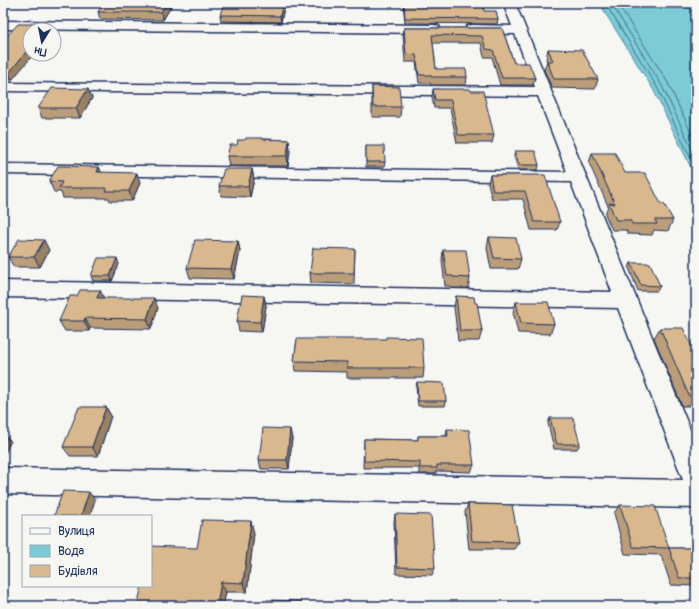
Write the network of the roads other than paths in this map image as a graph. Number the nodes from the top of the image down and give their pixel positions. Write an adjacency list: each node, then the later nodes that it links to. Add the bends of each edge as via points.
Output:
1 (509, 3): 3 (street)
2 (3, 25): 3 (street)
3 (519, 30): 5 (street)
4 (3, 87): 5 (street)
5 (544, 92): 7 (street)
6 (3, 169): 7 (street)
7 (577, 177): 9 (street)
8 (3, 289): 9 (street)
9 (626, 300): 10 (street)
10 (696, 478)
11 (3, 481): 12 (street)
12 (696, 494)

